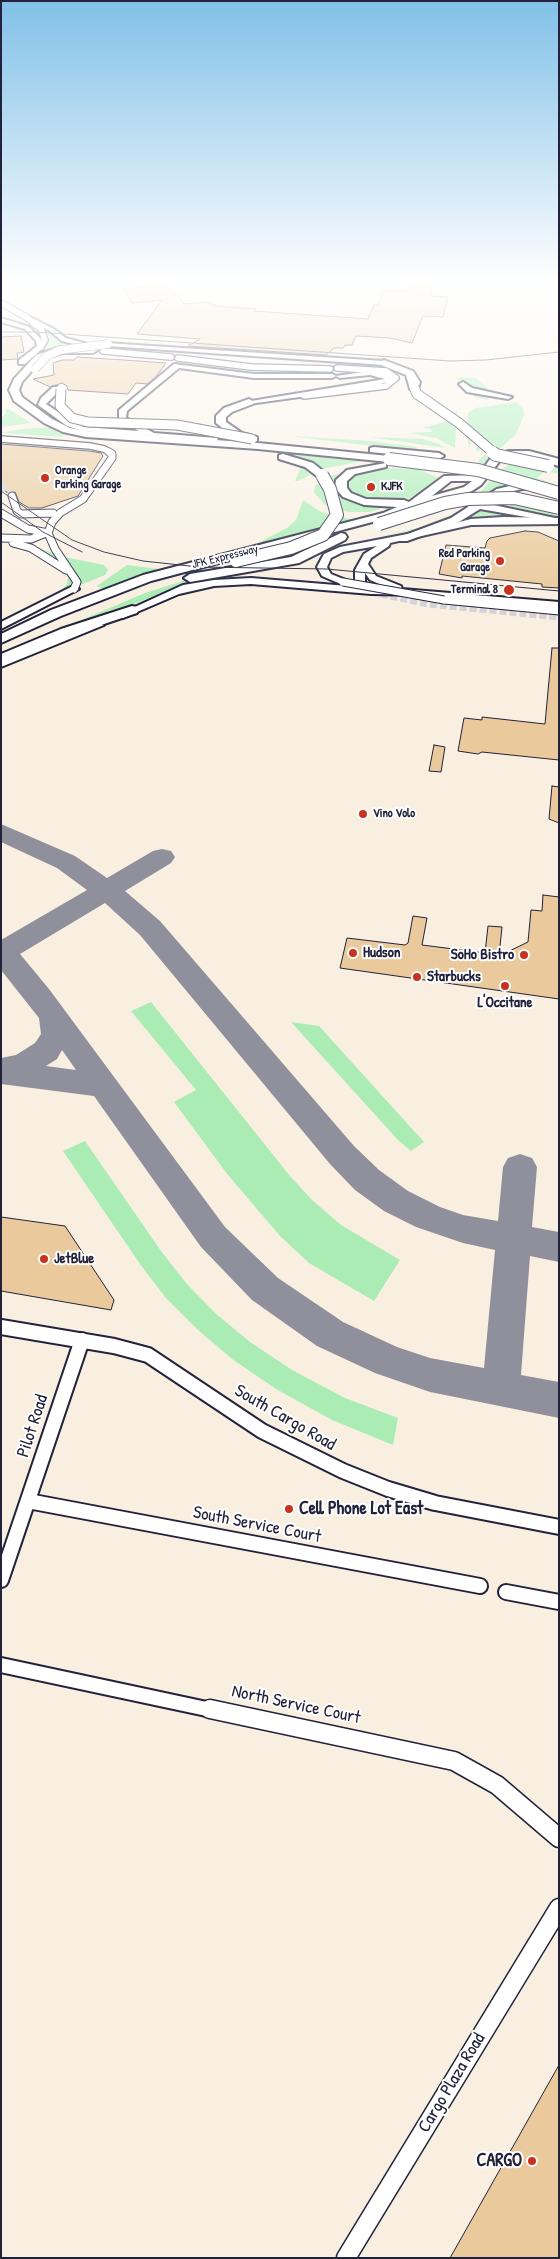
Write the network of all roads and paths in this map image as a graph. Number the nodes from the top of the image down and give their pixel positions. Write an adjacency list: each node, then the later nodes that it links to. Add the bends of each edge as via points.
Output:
1 (9, 390): 13 (highway)
2 (16, 390): 14 (highway)
3 (20, 390): 14 (highway)
4 (56, 390): 15 (street, via 44,400 42,406 70,424 83,429)
5 (58, 390): 17 (highway, bridge, via 60,406 72,418 88,422 177,425)
6 (147, 390): 15 (street, via 123,410 122,419)
7 (332, 390): 12 (street)
8 (348, 390): 12 (street)
9 (415, 390): 21 (highway, bridge, via 496,454)
10 (472, 390): 11 (street)
11 (508, 397)
12 (249, 402): 17 (highway, via 228,410 221,416 221,423 238,435)
13 (10, 404)
14 (30, 416): 19 (highway, via 67,430 107,437); 49 (highway, JFK Expressway, bridge, via 53,433 81,439 293,459 322,475 330,489 337,515 323,535 291,548 181,576 113,598)
15 (152, 435): 19 (street)
16 (1, 439): 32 (street, via 97,447 108,451 112,458 83,499)
17 (252, 439): 19 (highway)
18 (439, 456): 19 (highway); 21 (highway); 21 (highway, via 538,477)
19 (386, 458): 24 (highway, bridge); 27 (highway, via 351,472 342,480 341,488 347,495 364,502)
20 (559, 463): 22 (highway, via 529,454 508,454 495,460)
21 (557, 476)
22 (481, 478): 27 (highway, via 468,488); 27 (highway, JFK Expressway, via 448,478)
23 (559, 488): 35 (highway, via 529,486 506,489 455,520)
24 (559, 493)
25 (12, 496): 30 (street, via 20,514)
26 (64, 501): 30 (street)
27 (418, 503): 31 (highway, via 457,503 505,509); 48 (highway, JFK Expressway, via 334,530 147,578)
28 (559, 508): 49 (highway, bridge, via 514,498 475,498 445,503 346,535 295,560 169,584)
29 (1, 512): 33 (street, via 26,528)
30 (52, 513): 32 (street)
31 (555, 521): 35 (street, via 471,522)
32 (52, 522): 33 (street)
33 (48, 533): 34 (street, via 31,539); 38 (street)
34 (1, 538)
35 (403, 538): 37 (street, via 373,550); 39 (street, via 334,552 324,560 323,570 330,578)
36 (13, 542): 38 (street, via 31,548)
37 (362, 564): 42 (street, via 359,580); 43 (street, via 377,580)
38 (73, 575): 40 (street, via 77,582)
39 (343, 582): 41 (street, via 286,576 224,577); 42 (street, bridge)
40 (74, 589): 47 (street); 48 (highway)
41 (178, 591): 42 (street, via 207,584 243,581); 45 (street)
42 (375, 591): 43 (street); 46 (street, bridge)
43 (421, 592): 44 (street)
44 (559, 605)
45 (132, 610): 50 (highway, via 66,632); 51 (street)
46 (559, 611)
47 (1, 626)
48 (1, 637)
49 (7, 650)
50 (1, 659)
51 (1, 664)
52 (1, 1327): 53 (street, South Cargo Road)
53 (82, 1340): 54 (street, Pilot Road); 55 (street, South Cargo Road, via 148,1355 262,1431 321,1462 365,1480 434,1503)
54 (28, 1500): 56 (street, Pilot Road); 57 (street, South Service Court)
55 (559, 1527)
56 (1, 1580)
57 (480, 1586)
58 (506, 1592): 59 (street)
59 (559, 1602)
60 (1, 1665): 61 (street, North Service Court, via 448,1759 465,1765 497,1785)
61 (559, 1838)
62 (559, 1908): 63 (street, Cargo Plaza Road)
63 (346, 2258)

